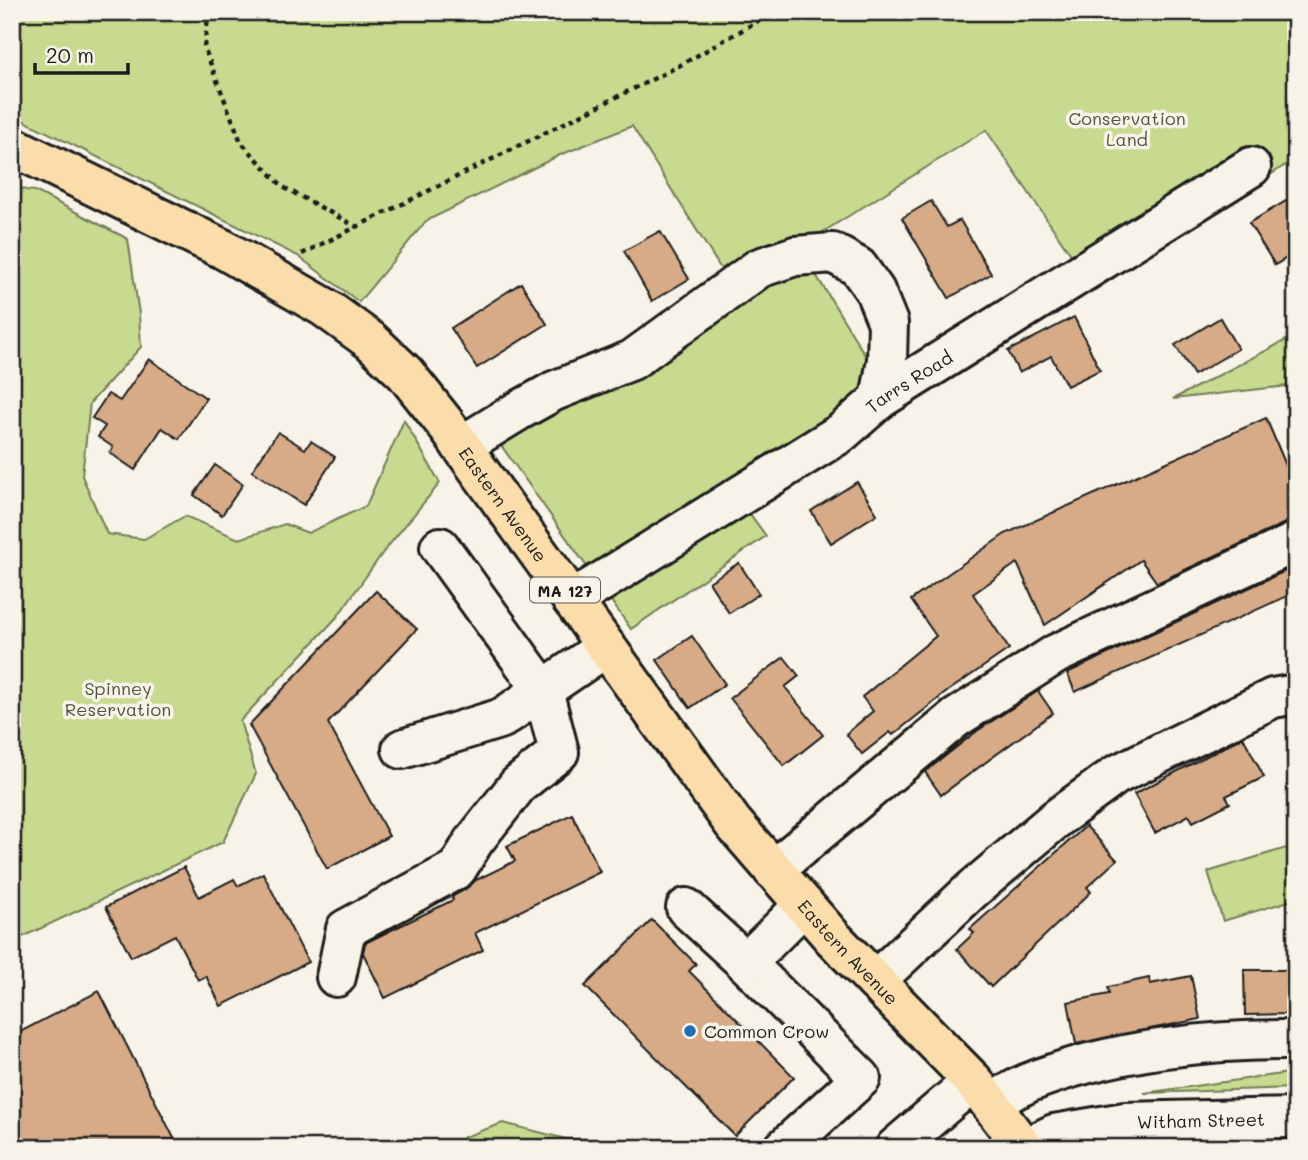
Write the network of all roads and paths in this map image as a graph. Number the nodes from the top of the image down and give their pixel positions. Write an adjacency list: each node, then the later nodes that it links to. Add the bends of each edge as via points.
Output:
1 (209, 12): 5 (path, via 204,47 241,142 283,187)
2 (774, 12): 5 (path, via 677,67)
3 (12, 146): 6 (main road, Eastern Avenue / MA 127)
4 (1251, 167): 7 (street, Tarrs Road)
5 (357, 227): 6 (path)
6 (264, 273): 8 (main road, Eastern Avenue / MA 127, via 371,341 405,373)
7 (880, 399): 8 (street, via 888,323 876,291 858,267 833,253 795,256 759,268 632,360 554,391); 11 (street, Tarrs Road, via 841,433)
8 (461, 446): 11 (main road, Eastern Avenue / MA 127)
9 (1296, 542): 16 (street, via 1056,654 956,718)
10 (440, 547): 13 (street)
11 (572, 600): 12 (main road, Eastern Avenue / MA 127)
12 (606, 647): 13 (street); 16 (main road, Eastern Avenue / MA 127, via 733,823)
13 (543, 690): 15 (street, via 502,718); 20 (street, via 559,752 518,785 457,869 346,929)
14 (1296, 694): 21 (street, via 1273,698 1116,775 972,890)
15 (402, 749)
16 (773, 870): 17 (main road, Eastern Avenue / MA 127)
17 (804, 905): 19 (street); 21 (main road, Eastern Avenue / MA 127)
18 (686, 908): 19 (street)
19 (746, 963): 25 (street, via 861,1078)
20 (336, 977)
21 (876, 981): 23 (main road, Eastern Avenue / MA 127)
22 (1296, 1040): 23 (street, via 1246,1040 1142,1053)
23 (982, 1092): 26 (street); 27 (main road, Eastern Avenue / MA 127)
24 (1296, 1118): 27 (street, Witham Street, via 1125,1122 1055,1134)
25 (785, 1148)
26 (895, 1148)
27 (1025, 1148)

